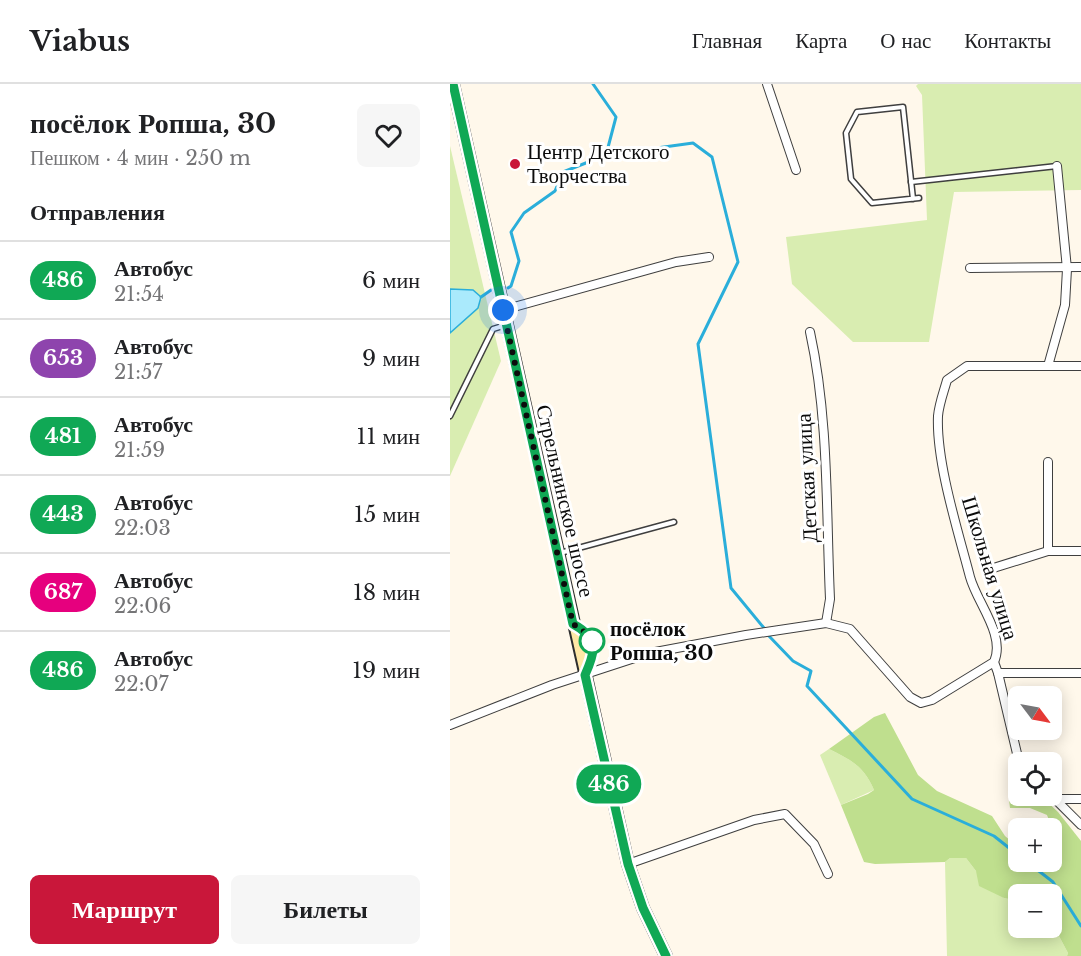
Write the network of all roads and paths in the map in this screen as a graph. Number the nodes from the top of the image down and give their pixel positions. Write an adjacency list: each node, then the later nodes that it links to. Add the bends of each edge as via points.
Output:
1 (453, 84): 12 (main road, Стрельнинское шоссе)
2 (766, 84): 4 (street)
3 (1057, 166): 5 (lane); 11 (street)
4 (796, 170)
5 (911, 182): 6 (lane); 6 (lane, via 903,107 857,112 846,133 850,179 873,203)
6 (913, 198): 7 (lane)
7 (919, 198)
8 (709, 256): 12 (street)
9 (1081, 267): 11 (street)
10 (970, 268): 11 (street)
11 (1067, 269): 15 (street, via 1065,305)
12 (503, 310): 13 (main road, Стрельнинское шоссе)
13 (507, 325): 17 (lane, via 493,329); 22 (main road, Стрельнинское шоссе)
14 (810, 332): 24 (street, Детская улица, via 823,422 830,599)
15 (1048, 366): 16 (street, Школьная улица); 25 (street, Школьная улица, via 967,366 947,380 938,414 946,480 971,580 994,634 998,652)
16 (1081, 366)
17 (450, 417)
18 (1048, 462): 20 (street)
19 (674, 522): 22 (lane)
20 (1048, 551): 21 (street); 23 (street)
21 (1081, 551)
22 (557, 554): 28 (main road, Стрельнинское шоссе)
23 (987, 570)
24 (826, 623): 25 (street, Школьная улица, via 850,628 910,696 921,703); 28 (street, Школьная улица, via 650,653)
25 (994, 662): 26 (street)
26 (998, 673): 27 (street); 30 (street)
27 (1081, 674)
28 (585, 675): 29 (street, Школьная улица); 35 (main road, Стрельнинское шоссе)
29 (450, 725)
30 (1017, 752)
31 (1062, 798): 32 (street)
32 (1081, 799)
33 (1062, 806): 34 (street)
34 (1081, 825)
35 (628, 864): 36 (street, via 754,820 785,814 814,844); 37 (main road, Стрельнинское шоссе)
36 (828, 874)
37 (666, 956)

